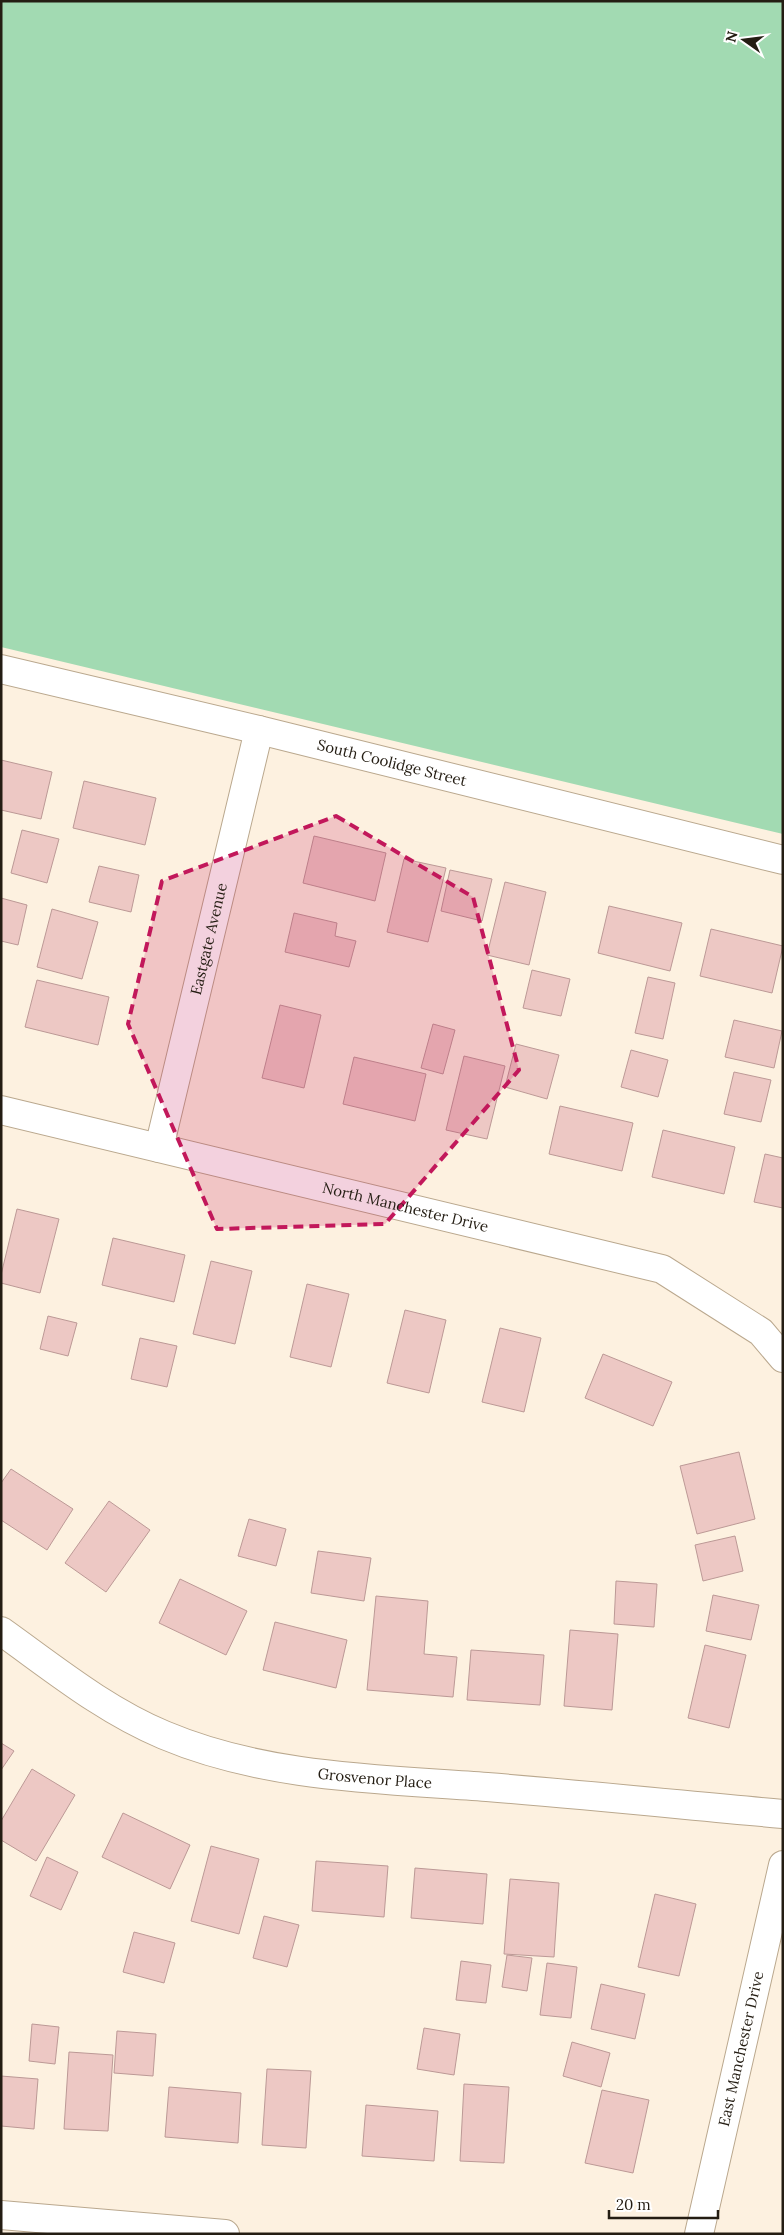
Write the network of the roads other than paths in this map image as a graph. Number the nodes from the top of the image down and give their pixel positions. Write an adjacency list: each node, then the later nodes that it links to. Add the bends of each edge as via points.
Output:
1 (1, 669): 2 (street, South Coolidge Street)
2 (259, 730): 3 (street, South Coolidge Street); 5 (street, Eastgate Avenue)
3 (783, 860)
4 (1, 1110): 5 (street, North Manchester Drive)
5 (159, 1148): 6 (street, North Manchester Drive, via 662,1268 761,1332)
6 (783, 1358)
7 (1, 1631): 8 (street, Grosvenor Place, via 120,1714 163,1735 242,1761 328,1774)
8 (783, 1814)
9 (783, 1865): 12 (street, East Manchester Drive)
10 (1, 2215): 11 (street)
11 (225, 2234)
12 (699, 2234)

